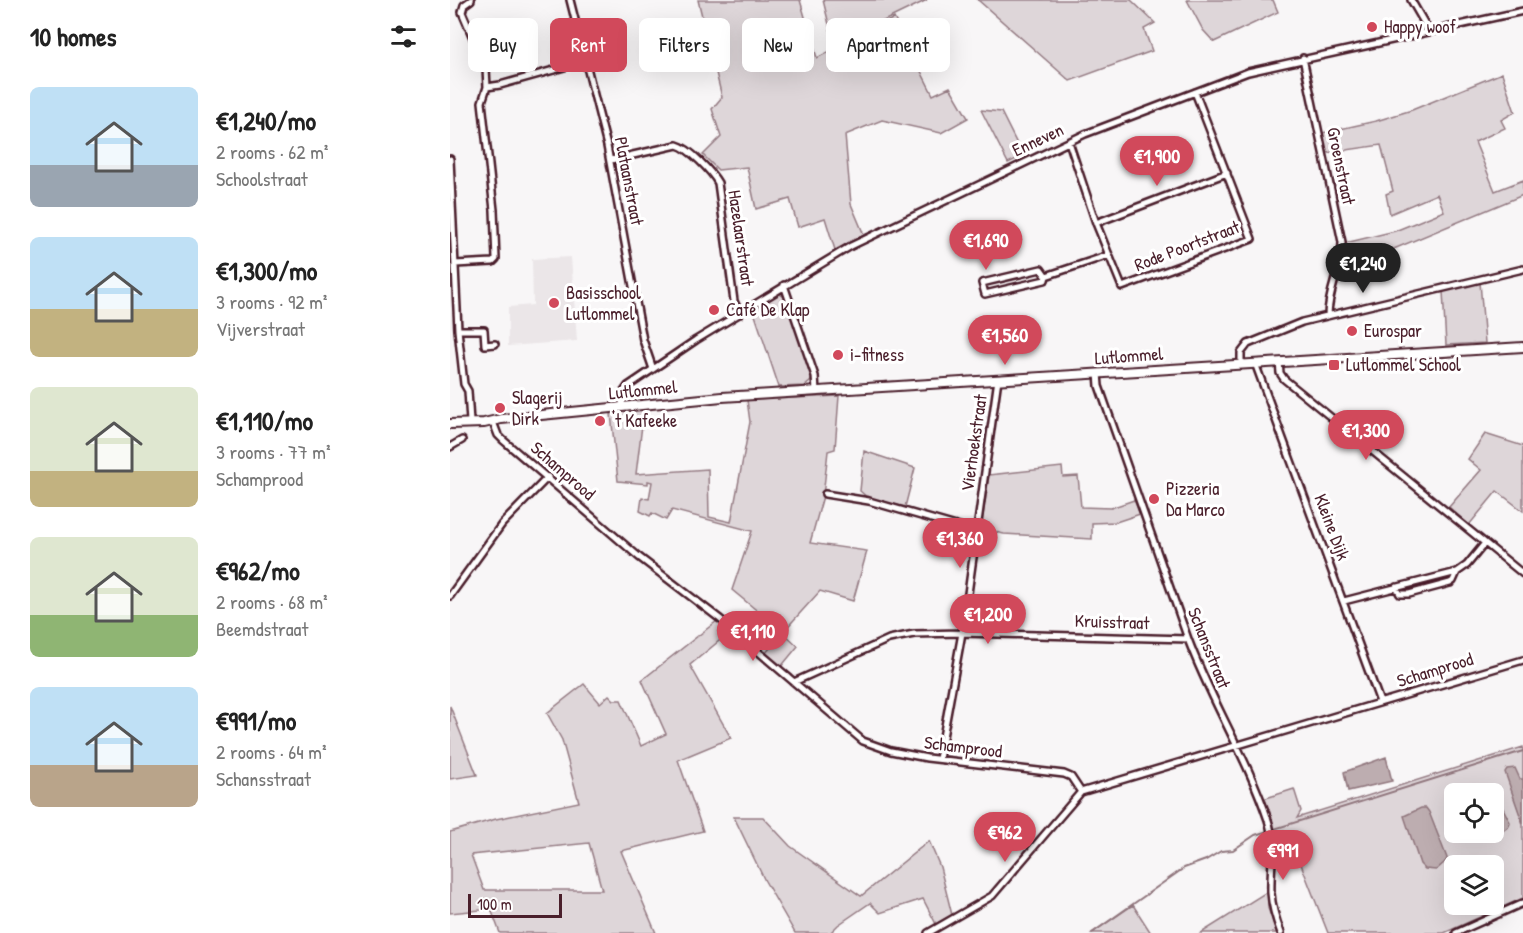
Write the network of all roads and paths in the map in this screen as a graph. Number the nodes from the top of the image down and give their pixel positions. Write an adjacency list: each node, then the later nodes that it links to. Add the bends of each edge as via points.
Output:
1 (471, 0): 10 (street, via 462,12 486,68)
2 (570, 0): 5 (street, Plataanstraat)
3 (1411, 0): 6 (street)
4 (1523, 10): 6 (street, Enneven)
5 (575, 18)
6 (1429, 31): 7 (street, Enneven)
7 (1302, 58): 11 (street, Enneven, via 1248,72); 24 (street, Groenstraat, via 1342,242)
8 (550, 71): 10 (street)
9 (589, 72): 14 (street, Plataanstraat)
10 (487, 87): 19 (street, via 482,102 496,259)
11 (1196, 92): 12 (street, Enneven); 15 (street, Rode Poortstraat)
12 (1069, 142): 16 (street); 22 (street, Enneven, via 851,246)
13 (450, 159): 17 (street)
14 (610, 160): 23 (street, Hazelaarstraat, via 677,145 686,148 713,175 718,183 734,301); 31 (street, Plataanstraat, via 642,340)
15 (1227, 173): 16 (street); 18 (street, Rode Poortstraat, via 1252,239 1122,287)
16 (1096, 223): 18 (street)
17 (452, 255): 19 (street)
18 (1109, 255): 21 (street)
19 (455, 264): 25 (street)
20 (1523, 269): 24 (street)
21 (1046, 276): 21 (street, via 1041,269 982,283 985,294 1045,280)
22 (784, 285): 23 (street, Enneven); 34 (street, via 815,376)
23 (740, 314): 31 (street, Enneven)
24 (1328, 315): 30 (street, via 1248,344 1241,352)
25 (458, 330): 26 (street, via 484,330 485,345); 36 (street)
26 (495, 344)
27 (1523, 346): 28 (main road, Lutlommel)
28 (1279, 362): 29 (main road, Lutlommel); 44 (street, via 1284,379)
29 (1255, 363): 30 (main road, Lutlommel); 49 (street, Kleine Dijk)
30 (1241, 364): 32 (main road, Lutlommel)
31 (653, 369): 35 (street, Enneven, via 625,390)
32 (1098, 373): 33 (main road, Lutlommel); 51 (street, Schansstraat)
33 (998, 380): 34 (main road, Lutlommel); 43 (street, Vierhoekstraat)
34 (816, 391): 35 (main road, Lutlommel)
35 (622, 407): 37 (main road, Lutlommel)
36 (470, 422): 37 (main road, Lutlommel); 38 (main road, Lutlommel)
37 (493, 422): 41 (street, Schamprood, via 498,435)
38 (450, 424)
39 (462, 440): 40 (street)
40 (450, 447)
41 (548, 477): 48 (street, via 493,535); 53 (street, Schamprood, via 639,557)
42 (825, 494): 43 (street, via 880,503)
43 (977, 532): 50 (street, Vierhoekstraat)
44 (1485, 543): 45 (street); 46 (street)
45 (1457, 572): 47 (street); 47 (street, via 1450,583 1409,594 1400,594)
46 (1523, 574)
47 (1396, 587): 49 (street)
48 (450, 596)
49 (1344, 601): 54 (street, Kleine Dijk)
50 (962, 633): 51 (street, Kruisstraat); 53 (street, Kruisstraat, via 900,635); 56 (street, Vierhoekstraat)
51 (1188, 639): 55 (street, Schansstraat)
52 (1523, 660): 54 (street, Schamprood)
53 (794, 682): 56 (street, Schamprood, via 863,741 891,751)
54 (1380, 702): 55 (street, Schamprood)
55 (1237, 746): 57 (street, Schamprood); 60 (street, Schansstraat, via 1271,831 1271,893)
56 (939, 759): 57 (street, Schamprood, via 1064,774)
57 (1082, 792): 59 (street, via 992,896)
58 (1523, 903): 61 (street)
59 (928, 933)
60 (1281, 933)
61 (1456, 933)

